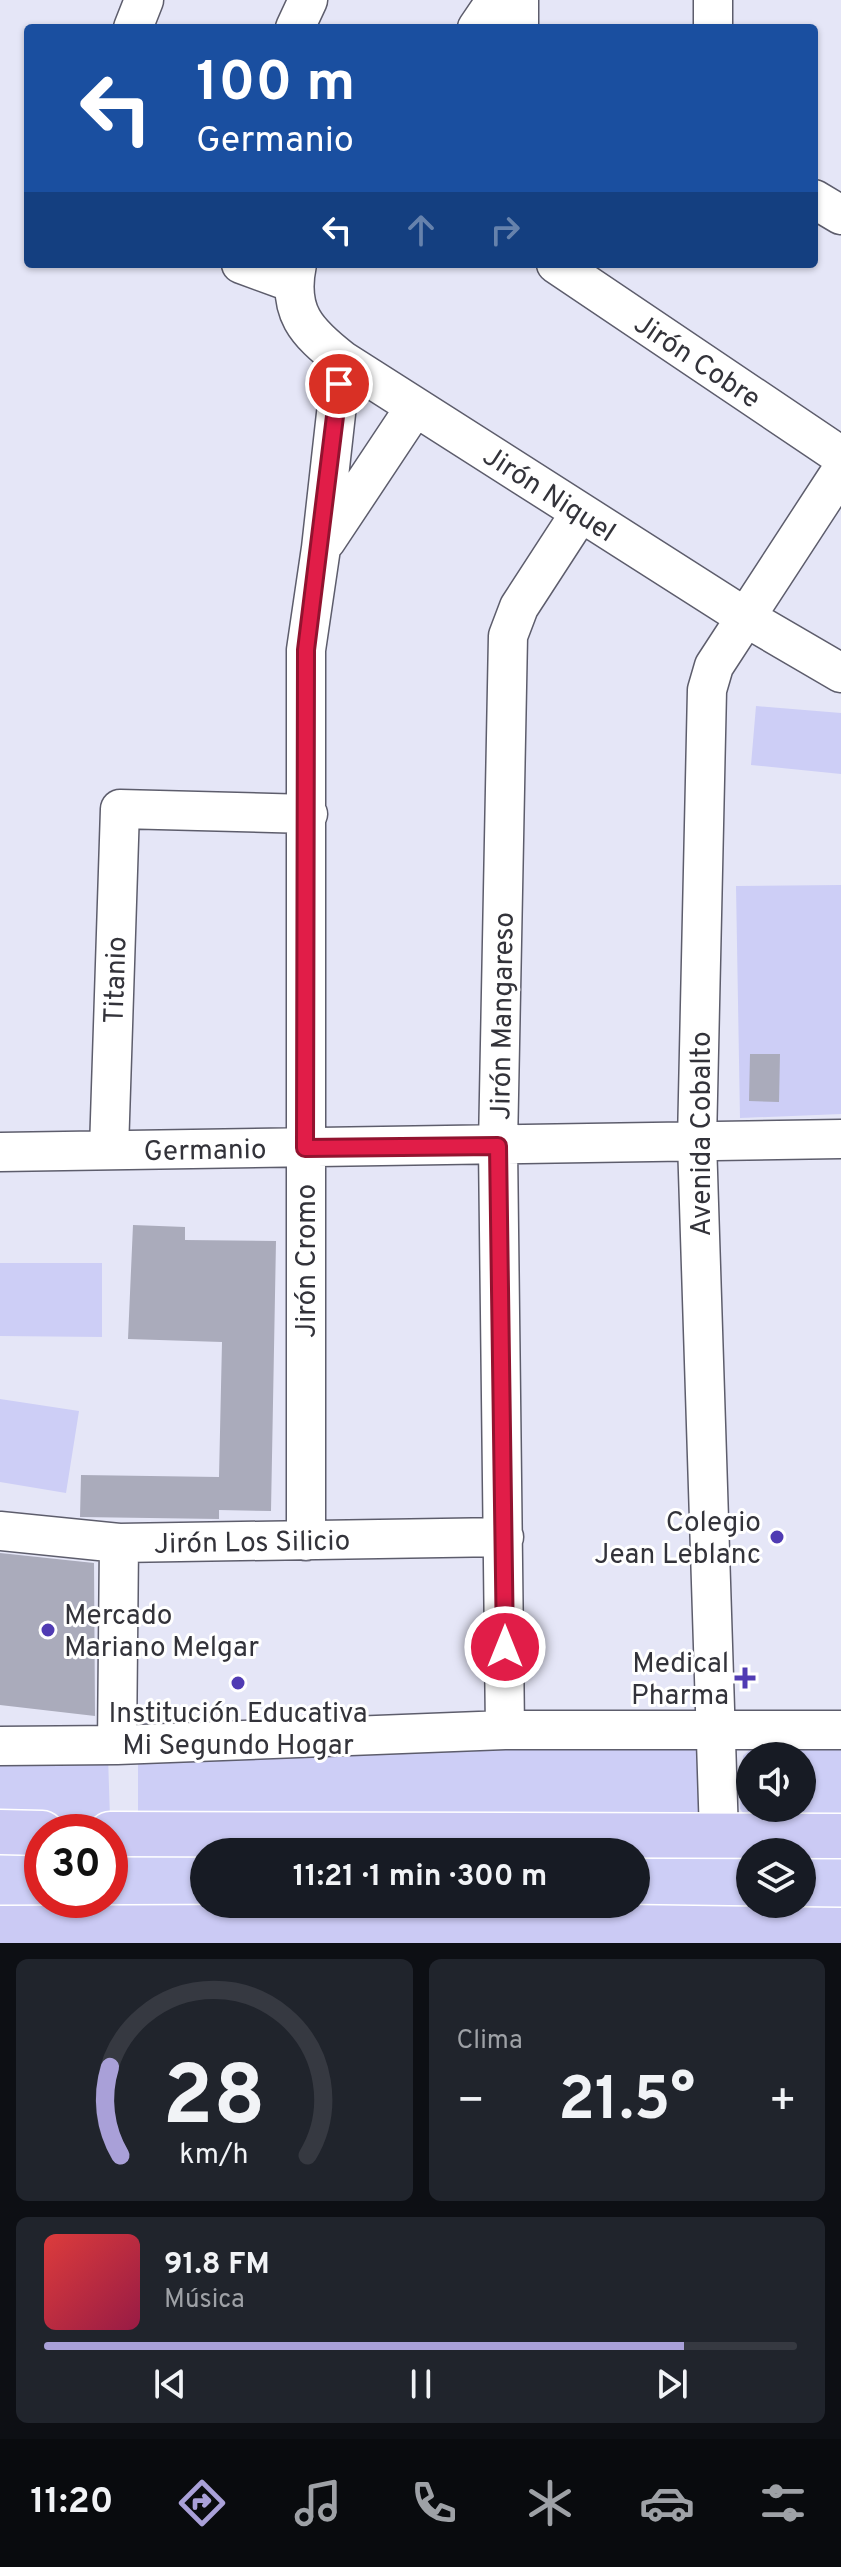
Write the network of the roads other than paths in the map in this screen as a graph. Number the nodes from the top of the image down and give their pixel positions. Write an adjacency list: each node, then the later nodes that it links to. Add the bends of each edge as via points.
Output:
1 (144, 0): 6 (street)
2 (308, 0): 7 (street)
3 (496, 0): 8 (street)
4 (519, 0): 9 (street)
5 (713, 0): 10 (street)
6 (135, 24)
7 (297, 24)
8 (480, 24)
9 (519, 24)
10 (713, 24)
11 (818, 201): 12 (street)
12 (841, 215)
13 (263, 268): 15 (street)
14 (562, 268): 18 (street, Jirón Cobre)
15 (295, 274): 16 (street, Jirón Niquel, via 297,310 313,337)
16 (342, 360): 17 (street, Jirón Niquel); 21 (street, Jirón Cromo)
17 (415, 407): 20 (street, Jirón Niquel); 21 (street)
18 (841, 456)
19 (841, 471): 22 (street, Avenida Cobalto)
20 (580, 513): 22 (street, Jirón Niquel); 27 (street, Jirón Mangareso, via 519,607 508,636)
21 (321, 548): 24 (street, Jirón Cromo, via 306,650)
22 (745, 617): 23 (street, Jirón Niquel); 26 (street, Avenida Cobalto, via 714,666 707,690)
23 (841, 673)
24 (308, 814): 28 (street, Jirón Cromo); 29 (street, Titanio, via 120,809)
25 (841, 1139): 26 (street, Germanio)
26 (697, 1141): 27 (street, Germanio); 37 (street, Avenida Cobalto)
27 (498, 1146): 28 (street, Germanio); 32 (street, Jirón Mangareso)
28 (305, 1148): 29 (street, Germanio); 33 (street, Jirón Cromo)
29 (109, 1150): 30 (street, Germanio)
30 (0, 1152)
31 (0, 1531): 34 (street, Jirón Los Silicio)
32 (504, 1537): 33 (street, Jirón Los Silicio); 35 (street, Jirón Mangareso)
33 (306, 1541): 34 (street, Jirón Los Silicio)
34 (119, 1543): 38 (street)
35 (505, 1730): 37 (street); 38 (street)
36 (841, 1730): 37 (street)
37 (715, 1731): 43 (street, Avenida Cobalto)
38 (117, 1745): 39 (street)
39 (0, 1746)
40 (0, 1832): 41 (main road)
41 (24, 1833)
42 (128, 1834): 43 (main road)
43 (719, 1835): 44 (main road)
44 (841, 1836)
45 (0, 1928): 46 (main road)
46 (841, 1930)

